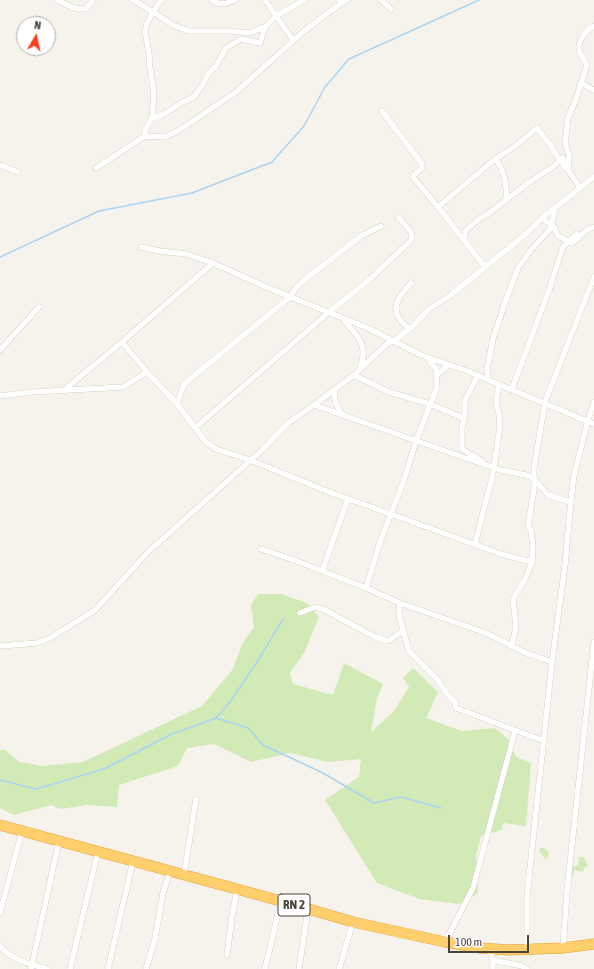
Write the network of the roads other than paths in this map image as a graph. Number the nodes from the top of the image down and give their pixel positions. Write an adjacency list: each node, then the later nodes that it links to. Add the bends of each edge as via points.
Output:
1 (58, 0): 2 (street, via 82,9 86,9)
2 (93, 0)
3 (133, 0): 12 (street)
4 (161, 0): 12 (street)
5 (212, 0): 6 (street, via 222,5)
6 (235, 0)
7 (265, 0): 13 (street)
8 (304, 0): 13 (street)
9 (381, 0): 11 (street)
10 (343, 1): 16 (street)
11 (391, 9)
12 (153, 12): 15 (street, via 188,31 249,33); 20 (street, via 145,31 154,92)
13 (276, 16): 15 (street); 16 (street)
14 (594, 26): 17 (street, via 589,28 580,40 580,52 587,65)
15 (265, 27): 20 (street, via 260,43 241,39 226,48 194,97)
16 (293, 40): 21 (street, via 236,92 187,125 165,137)
17 (581, 83): 18 (street); 26 (street, via 568,118 565,143 569,156)
18 (594, 90)
19 (382, 111): 31 (street, via 420,161 422,166 413,177)
20 (152, 118): 21 (street, via 145,130)
21 (145, 136): 25 (street)
22 (563, 158): 23 (street, via 559,159 538,128); 26 (street, via 563,166); 30 (street)
23 (495, 159): 30 (street, via 504,174); 31 (street)
24 (0, 165): 27 (street)
25 (96, 168)
26 (568, 170): 29 (street)
27 (18, 172)
28 (594, 177): 29 (street)
29 (580, 188): 32 (street)
30 (507, 199): 39 (street, via 466,230)
31 (438, 207): 39 (street)
32 (556, 207): 34 (street); 35 (street)
33 (399, 218): 48 (street, via 412,235 411,240 370,279)
34 (542, 218): 35 (street); 43 (street)
35 (552, 225): 40 (street, via 558,236); 61 (street, via 518,268 493,339 487,369)
36 (381, 226): 46 (street, via 361,236 303,281)
37 (594, 227): 40 (street, via 572,243)
38 (577, 234): 40 (street)
39 (464, 240): 43 (street)
40 (568, 241): 63 (street, via 563,247)
41 (141, 247): 42 (street, via 186,254)
42 (213, 263): 46 (street); 52 (street)
43 (485, 267): 50 (street, via 429,309)
44 (594, 277): 67 (street)
45 (411, 283): 50 (street, via 396,302 400,322)
46 (290, 297): 48 (street); 69 (street, via 184,384)
47 (39, 307): 53 (street)
48 (328, 313): 49 (street); 77 (street)
49 (342, 319): 51 (street); 56 (street, via 360,339 363,347 364,355)
50 (409, 330): 51 (street)
51 (394, 341): 54 (street); 56 (street, via 388,343)
52 (122, 342): 57 (street); 64 (street)
53 (0, 350)
54 (427, 357): 55 (street); 59 (street, via 436,369)
55 (448, 365): 59 (street); 60 (street)
56 (359, 370): 58 (street)
57 (147, 372): 64 (street, via 124,387); 69 (street)
58 (354, 375): 65 (street); 70 (street, via 389,392)
59 (437, 375): 70 (street, via 437,387)
60 (478, 375): 61 (street); 73 (street, via 467,394)
61 (488, 379): 62 (street)
62 (499, 384): 63 (street); 80 (street, via 496,403 500,426)
63 (512, 389): 67 (street)
64 (64, 390): 66 (street)
65 (334, 390): 71 (street); 72 (street, via 334,400)
66 (0, 396)
67 (545, 402): 75 (street); 81 (street)
68 (594, 402): 75 (street)
69 (177, 404): 77 (street)
70 (430, 404): 73 (street); 78 (street)
71 (314, 405): 72 (street); 79 (street, via 288,423)
72 (343, 415): 78 (street)
73 (463, 418): 80 (street, via 462,449)
74 (594, 419): 75 (street)
75 (588, 420): 76 (street); 83 (street, via 574,474)
76 (594, 424)
77 (195, 428): 79 (street, via 206,442 216,449)
78 (416, 441): 80 (street); 84 (street)
79 (250, 460): 82 (street); 94 (street, via 148,552 95,610 50,638 37,643)
80 (494, 467): 81 (street); 85 (street)
81 (534, 479): 83 (street, via 548,495); 87 (street, via 528,526 533,546)
82 (348, 499): 84 (street); 88 (street)
83 (570, 502): 96 (street, via 565,565)
84 (391, 514): 85 (street); 89 (street)
85 (475, 544): 87 (street)
86 (262, 548): 88 (street)
87 (532, 562): 95 (street, via 513,599 516,627)
88 (322, 571): 89 (street)
89 (366, 588): 90 (street)
90 (400, 603): 92 (street, via 399,615); 95 (street, via 486,633)
91 (300, 613): 92 (street, via 314,607 323,609 388,641)
92 (403, 631): 97 (street, via 409,651 455,702 456,708)
93 (594, 642): 115 (street)
94 (0, 646)
95 (512, 646): 96 (street)
96 (552, 662): 98 (street)
97 (515, 731): 98 (street); 112 (street, via 473,888)
98 (544, 741): 117 (street, via 527,896)
99 (196, 799): 106 (street)
100 (0, 825): 101 (highway, RN 2)
101 (22, 831): 102 (highway, RN 2); 110 (street)
102 (59, 841): 103 (highway, RN 2); 121 (street)
103 (98, 852): 104 (highway, RN 2); 123 (street)
104 (133, 861): 105 (highway, RN 2); 124 (street)
105 (170, 871): 106 (highway, RN 2); 125 (street)
106 (184, 875): 107 (highway, RN 2)
107 (238, 889): 108 (highway, RN 2); 118 (street)
108 (281, 901): 109 (highway, RN 2); 126 (street)
109 (308, 909): 111 (highway, RN 2); 127 (street)
110 (0, 914)
111 (353, 922): 112 (highway, RN 2); 128 (street)
112 (445, 942): 116 (highway, RN 2)
113 (594, 944): 115 (highway, RN 2)
114 (0, 947): 121 (street)
115 (563, 948): 117 (highway, RN 2)
116 (488, 949): 117 (highway, RN 2); 119 (street)
117 (527, 949)
118 (227, 956)
119 (493, 960): 120 (street); 129 (street)
120 (503, 962): 130 (street); 131 (street)
121 (32, 967): 122 (street)
122 (48, 969)
123 (70, 969)
124 (108, 969)
125 (146, 969)
126 (265, 969)
127 (299, 969)
128 (339, 969)
129 (494, 969)
130 (510, 969)
131 (527, 969)

